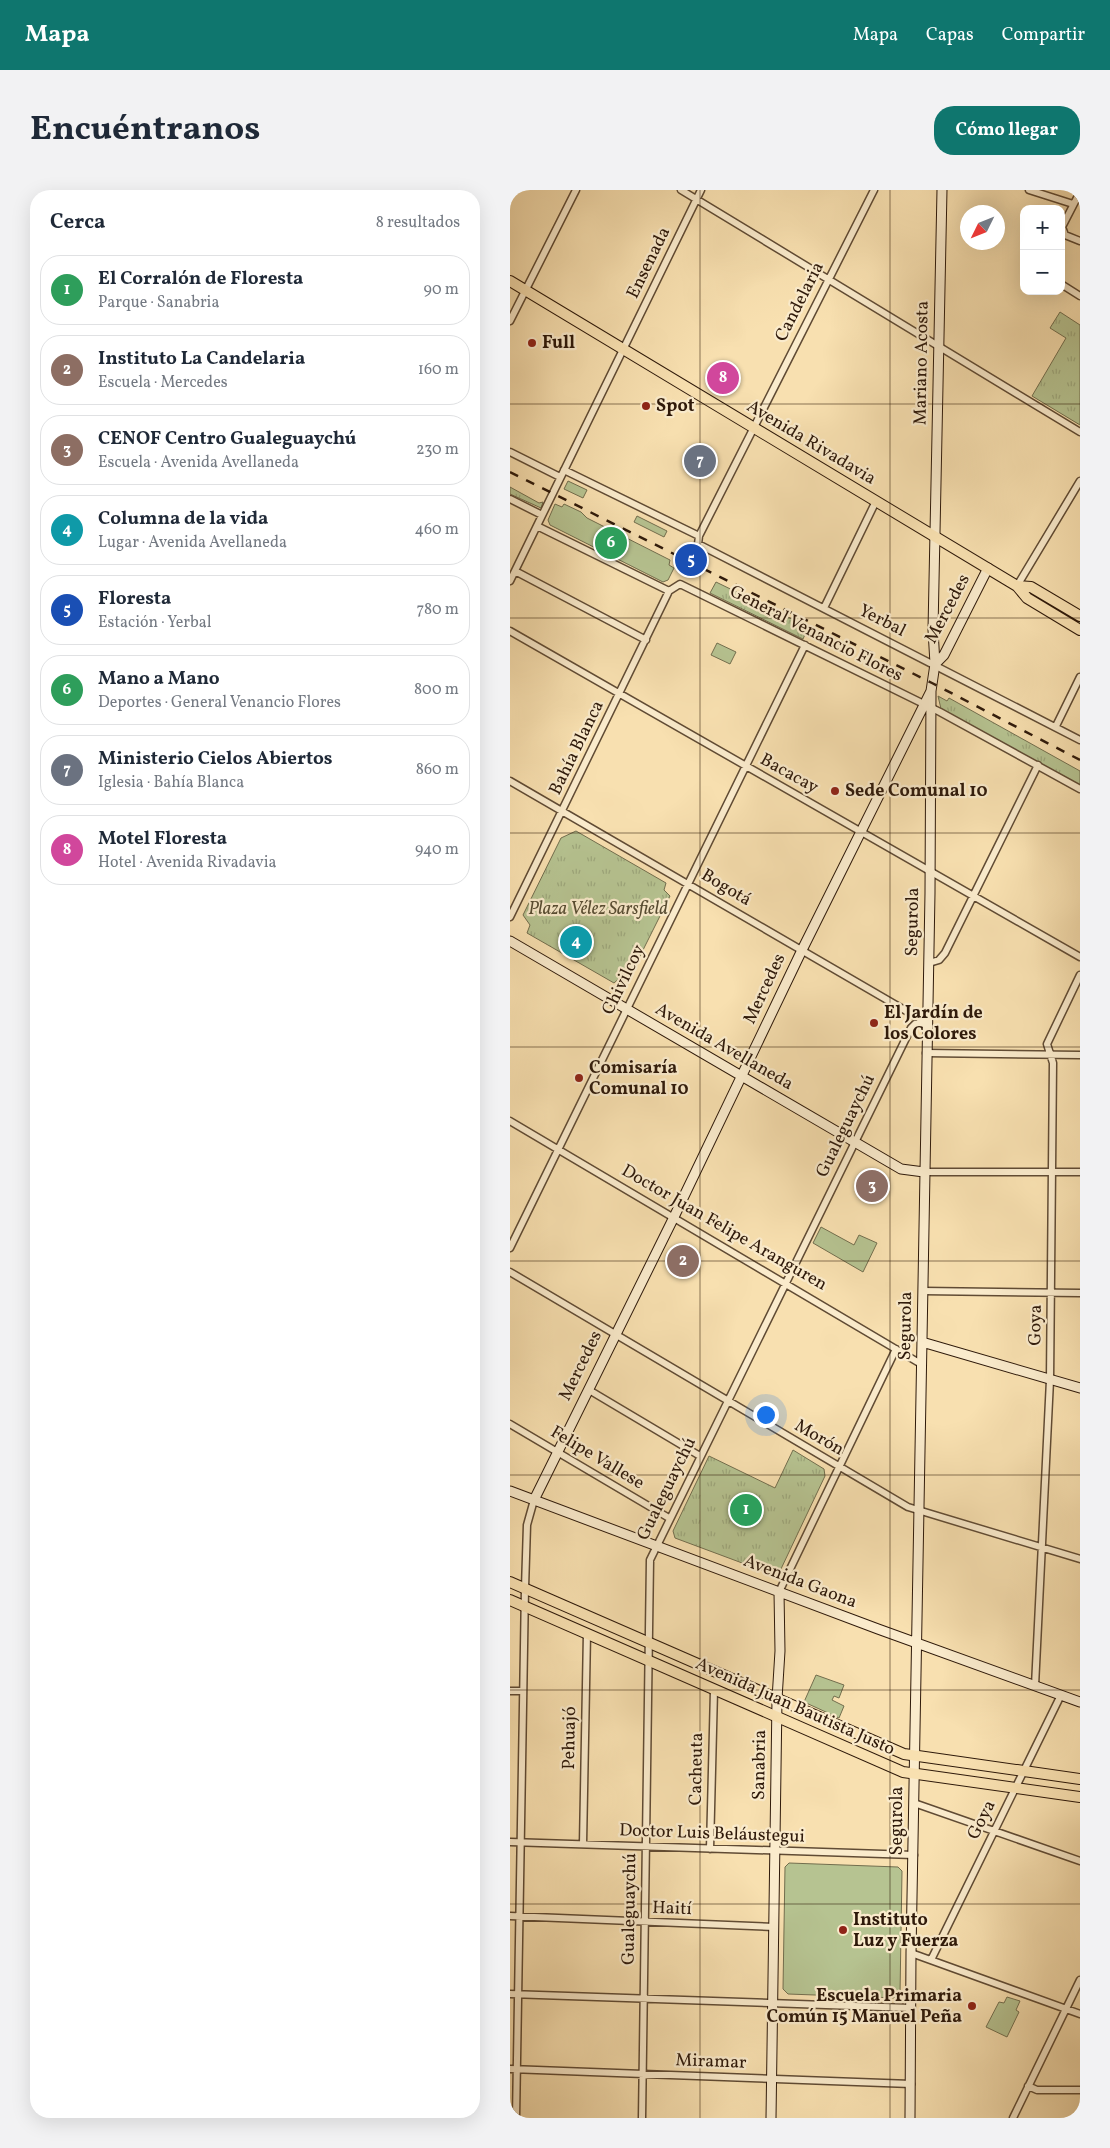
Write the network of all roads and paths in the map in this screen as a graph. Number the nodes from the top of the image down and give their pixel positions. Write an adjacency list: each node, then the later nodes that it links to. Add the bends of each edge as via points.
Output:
1 (576, 190): 14 (street)
2 (681, 190): 8 (street)
3 (701, 190): 8 (street, Ensenada)
4 (874, 190): 11 (street, Candelaria)
5 (1029, 190): 9 (street)
6 (939, 191): 17 (street, Mariano Acosta)
7 (1080, 192): 9 (street)
8 (697, 199): 11 (street); 18 (street, Ensenada)
9 (1073, 204): 10 (street, via 1063,223 1063,232)
10 (1080, 241)
11 (828, 280): 17 (street); 19 (street, Candelaria)
12 (510, 281): 14 (main road, Avenida Rivadavia)
13 (1065, 287): 15 (street)
14 (525, 290): 16 (street); 18 (main road, Avenida Rivadavia)
15 (1080, 296)
16 (510, 321)
17 (939, 347): 20 (street); 29 (street, Mariano Acosta)
18 (624, 349): 19 (main road, Avenida Rivadavia); 22 (street, Ensenada)
19 (754, 427): 26 (main road, Avenida Rivadavia); 30 (street)
20 (1080, 432)
21 (510, 452): 23 (street)
22 (564, 470): 23 (street, Ensenada); 30 (street, Yerbal)
23 (560, 477): 27 (street, Ensenada)
24 (1080, 481): 34 (street)
25 (510, 499): 27 (street)
26 (876, 500): 29 (main road, Avenida Rivadavia); 36 (street)
27 (542, 515): 28 (street, Ensenada)
28 (537, 526): 32 (street, Ensenada); 35 (street)
29 (935, 536): 31 (main road, Avenida Rivadavia); 38 (street, Segurola)
30 (698, 540): 36 (street, Yerbal, via 703,548)
31 (988, 568): 34 (main road, Avenida Rivadavia); 41 (street, Mercedes)
32 (515, 571): 33 (street, Ensenada); 42 (street)
33 (510, 581)
34 (1017, 586): 37 (main road, Avenida Rivadavia, via 1031,586); 39 (main road, Avenida Rivadavia, via 1027,598)
35 (669, 591): 42 (street, Bahía Blanca); 43 (street, General Venancio Flores, via 684,584)
36 (824, 608): 44 (street, Yerbal)
37 (1080, 616)
38 (933, 630): 41 (street, via 940,639); 44 (street, Segurola)
39 (1080, 630)
40 (510, 631): 47 (street, Bacacay)
41 (954, 638): 44 (street, Mercedes)
42 (646, 640): 47 (street, Bahía Blanca)
43 (805, 645): 48 (street, General Venancio Flores); 55 (street, Chivilcoy)
44 (935, 664): 46 (street, Segurola); 51 (street, Yerbal)
45 (1080, 677): 51 (street)
46 (931, 691): 48 (street, Mercedes); 49 (street, Segurola)
47 (620, 694): 55 (street, Bacacay); 58 (street, Bahía Blanca)
48 (923, 704): 49 (street, General Venancio Flores); 50 (street, Mercedes)
49 (932, 708): 52 (street, Segurola); 54 (street, General Venancio Flores)
50 (913, 724): 52 (street, via 924,723); 59 (street, Mercedes)
51 (1056, 726): 53 (street, Yerbal)
52 (932, 730): 60 (street, Segurola)
53 (1080, 740)
54 (1038, 765): 57 (street, General Venancio Flores); 62 (street)
55 (746, 767): 59 (street, Bacacay); 61 (street, Chivilcoy)
56 (510, 780): 58 (street, Bogotá)
57 (1080, 789)
58 (562, 811): 61 (street, Bogotá); 63 (street, Bahía Blanca)
59 (860, 831): 60 (street, Bacacay); 65 (street, Mercedes)
60 (930, 872): 62 (street, Bacacay); 67 (street, Segurola)
61 (689, 884): 65 (street, Bogotá); 69 (street, Chivilcoy)
62 (973, 896): 66 (street, Bacacay); 67 (street, via 945,954)
63 (510, 917)
64 (510, 941): 69 (street, Avenida Avellaneda)
65 (802, 950): 70 (street, Bogotá); 74 (street, Mercedes)
66 (1080, 957)
67 (929, 963): 70 (street, Segurola)
68 (1080, 975): 72 (street, Goya, via 1048,1039 1046,1047)
69 (626, 1010): 74 (street, Avenida Avellaneda); 77 (street, Chivilcoy)
70 (927, 1023): 71 (street, Segurola); 76 (street, Gualeguaychú, via 915,1024 911,1028)
71 (926, 1053): 72 (street); 78 (street, Segurola)
72 (1050, 1055): 73 (street); 79 (street, Goya, via 1053,1063)
73 (1080, 1056)
74 (741, 1076): 76 (street, Avenida Avellaneda); 81 (street, Mercedes)
75 (510, 1121): 77 (street, Doctor Juan Felipe Aranguren)
76 (854, 1142): 78 (street, Avenida Avellaneda, via 901,1169); 84 (street, Gualeguaychú)
77 (559, 1150): 81 (street, Doctor Juan Felipe Aranguren); 82 (street, Chivilcoy)
78 (924, 1172): 79 (street); 85 (street, Segurola)
79 (1052, 1172): 80 (street); 86 (street, Goya)
80 (1080, 1172)
81 (674, 1218): 84 (street, Doctor Juan Felipe Aranguren); 88 (street, Mercedes)
82 (510, 1248)
83 (510, 1272): 88 (street, Morón)
84 (785, 1282): 90 (street, Doctor Juan Felipe Aranguren); 95 (street, Gualeguaychú)
85 (923, 1291): 86 (street); 89 (street, Segurola)
86 (1052, 1292): 87 (street); 92 (street, Goya)
87 (1080, 1293)
88 (615, 1334): 94 (street, Mercedes); 95 (street, Morón)
89 (922, 1342): 91 (street, Segurola); 92 (street)
90 (896, 1349): 91 (street, Doctor Juan Felipe Aranguren); 99 (street, Sanabria)
91 (921, 1364): 102 (street, Segurola)
92 (1050, 1380): 93 (street); 105 (street, Goya)
93 (1080, 1388)
94 (589, 1390): 97 (street, Mercedes); 98 (street)
95 (728, 1402): 98 (street, Gualeguaychú); 99 (street, Morón)
96 (510, 1424): 97 (street, Felipe Vallese)
97 (558, 1452): 101 (street, Mercedes); 103 (street, Felipe Vallese)
98 (700, 1456): 103 (street, Gualeguaychú)
99 (839, 1467): 102 (street, Morón); 109 (street, Sanabria)
100 (510, 1491): 101 (street, Avenida Gaona)
101 (534, 1500): 104 (street, Avenida Gaona); 108 (street, Mercedes, via 527,1525)
102 (919, 1512): 105 (street, Morón); 114 (street, Segurola)
103 (669, 1518): 104 (street, Gualeguaychú)
104 (656, 1545): 109 (street, Avenida Gaona); 113 (street, Gualeguaychú, via 650,1560)
105 (1043, 1548): 106 (street, Morón); 116 (street, Goya)
106 (1080, 1559)
107 (510, 1582): 108 (main road, Avenida Juan Bautista Justo)
108 (525, 1588): 111 (street, Mercedes); 113 (main road, Avenida Juan Bautista Justo)
109 (779, 1592): 114 (street, Avenida Gaona); 121 (street, Sanabria)
110 (510, 1600): 111 (main road, Avenida Juan Bautista Justo)
111 (525, 1606): 112 (main road, Avenida Juan Bautista Justo); 119 (street, Mercedes)
112 (587, 1633): 115 (main road, Avenida Juan Bautista Justo); 134 (street, Pehuajó)
113 (650, 1643): 115 (street, Gualeguaychú); 121 (main road, Avenida Juan Bautista Justo)
114 (917, 1643): 116 (street, Avenida Gaona); 124 (street, Segurola)
115 (649, 1661): 117 (main road, Avenida Juan Bautista Justo); 135 (street, Gualeguaychú)
116 (1036, 1686): 120 (street, Avenida Gaona)
117 (714, 1690): 123 (main road, Avenida Juan Bautista Justo); 136 (street, Cacheuta)
118 (510, 1691): 119 (street)
119 (523, 1691): 133 (street, Mercedes)
120 (1061, 1694): 122 (street, Avenida Gaona); 125 (street, Goya)
121 (777, 1699): 123 (street, Sanabria); 124 (main road, Avenida Juan Bautista Justo)
122 (1080, 1702)
123 (777, 1717): 126 (main road, Avenida Juan Bautista Justo); 137 (street, Sanabria)
124 (914, 1756): 125 (main road, Avenida Juan Bautista Justo); 126 (street, Segurola)
125 (1024, 1771): 127 (main road, Avenida Juan Bautista Justo); 128 (street, Goya)
126 (914, 1775): 128 (main road, Avenida Juan Bautista Justo); 130 (street, Segurola)
127 (1080, 1779)
128 (1016, 1788): 129 (main road, Avenida Juan Bautista Justo); 131 (street, Goya)
129 (1080, 1797)
130 (914, 1803): 131 (street); 138 (street, Segurola)
131 (994, 1830): 139 (street); 145 (street, Goya)
132 (510, 1842): 133 (street, Doctor Luis Beláustegui)
133 (522, 1842): 134 (street, Doctor Luis Beláustegui); 141 (street, Mercedes)
134 (583, 1844): 135 (street, Doctor Luis Beláustegui)
135 (646, 1846): 136 (street, Doctor Luis Beláustegui); 142 (street, Gualeguaychú)
136 (710, 1849): 137 (street, Doctor Luis Beláustegui)
137 (775, 1851): 138 (street, Doctor Luis Beláustegui); 143 (street, Sanabria)
138 (914, 1855): 144 (street, Segurola)
139 (1080, 1861)
140 (510, 1916): 141 (street, Haití)
141 (521, 1917): 142 (street, Haití); 148 (street, Mercedes)
142 (645, 1923): 143 (street, Haití); 149 (street, Gualeguaychú)
143 (774, 1927): 150 (street, Sanabria)
144 (911, 1953): 145 (street); 151 (street, Segurola)
145 (931, 1960): 152 (street)
146 (1080, 1980): 152 (street)
147 (510, 1994): 148 (street)
148 (519, 1994): 149 (street); 155 (street, Mercedes)
149 (643, 1998): 150 (street); 156 (street, Gualeguaychú)
150 (773, 2003): 151 (street); 157 (street, Sanabria)
151 (911, 2008): 158 (street, Segurola)
152 (1066, 2009): 153 (street); 159 (street)
153 (1080, 2014)
154 (510, 2069): 155 (street, Miramar)
155 (518, 2069): 156 (street, Miramar); 161 (street, Mercedes)
156 (642, 2074): 157 (street, Miramar); 162 (street, Gualeguaychú)
157 (772, 2079): 158 (street, Miramar); 163 (street, Sanabria)
158 (911, 2084): 164 (street, Segurola)
159 (1028, 2086): 160 (street, via 1037,2090); 165 (street)
160 (1080, 2090)
161 (516, 2118)
162 (642, 2118)
163 (771, 2118)
164 (910, 2118)
165 (1013, 2118)

